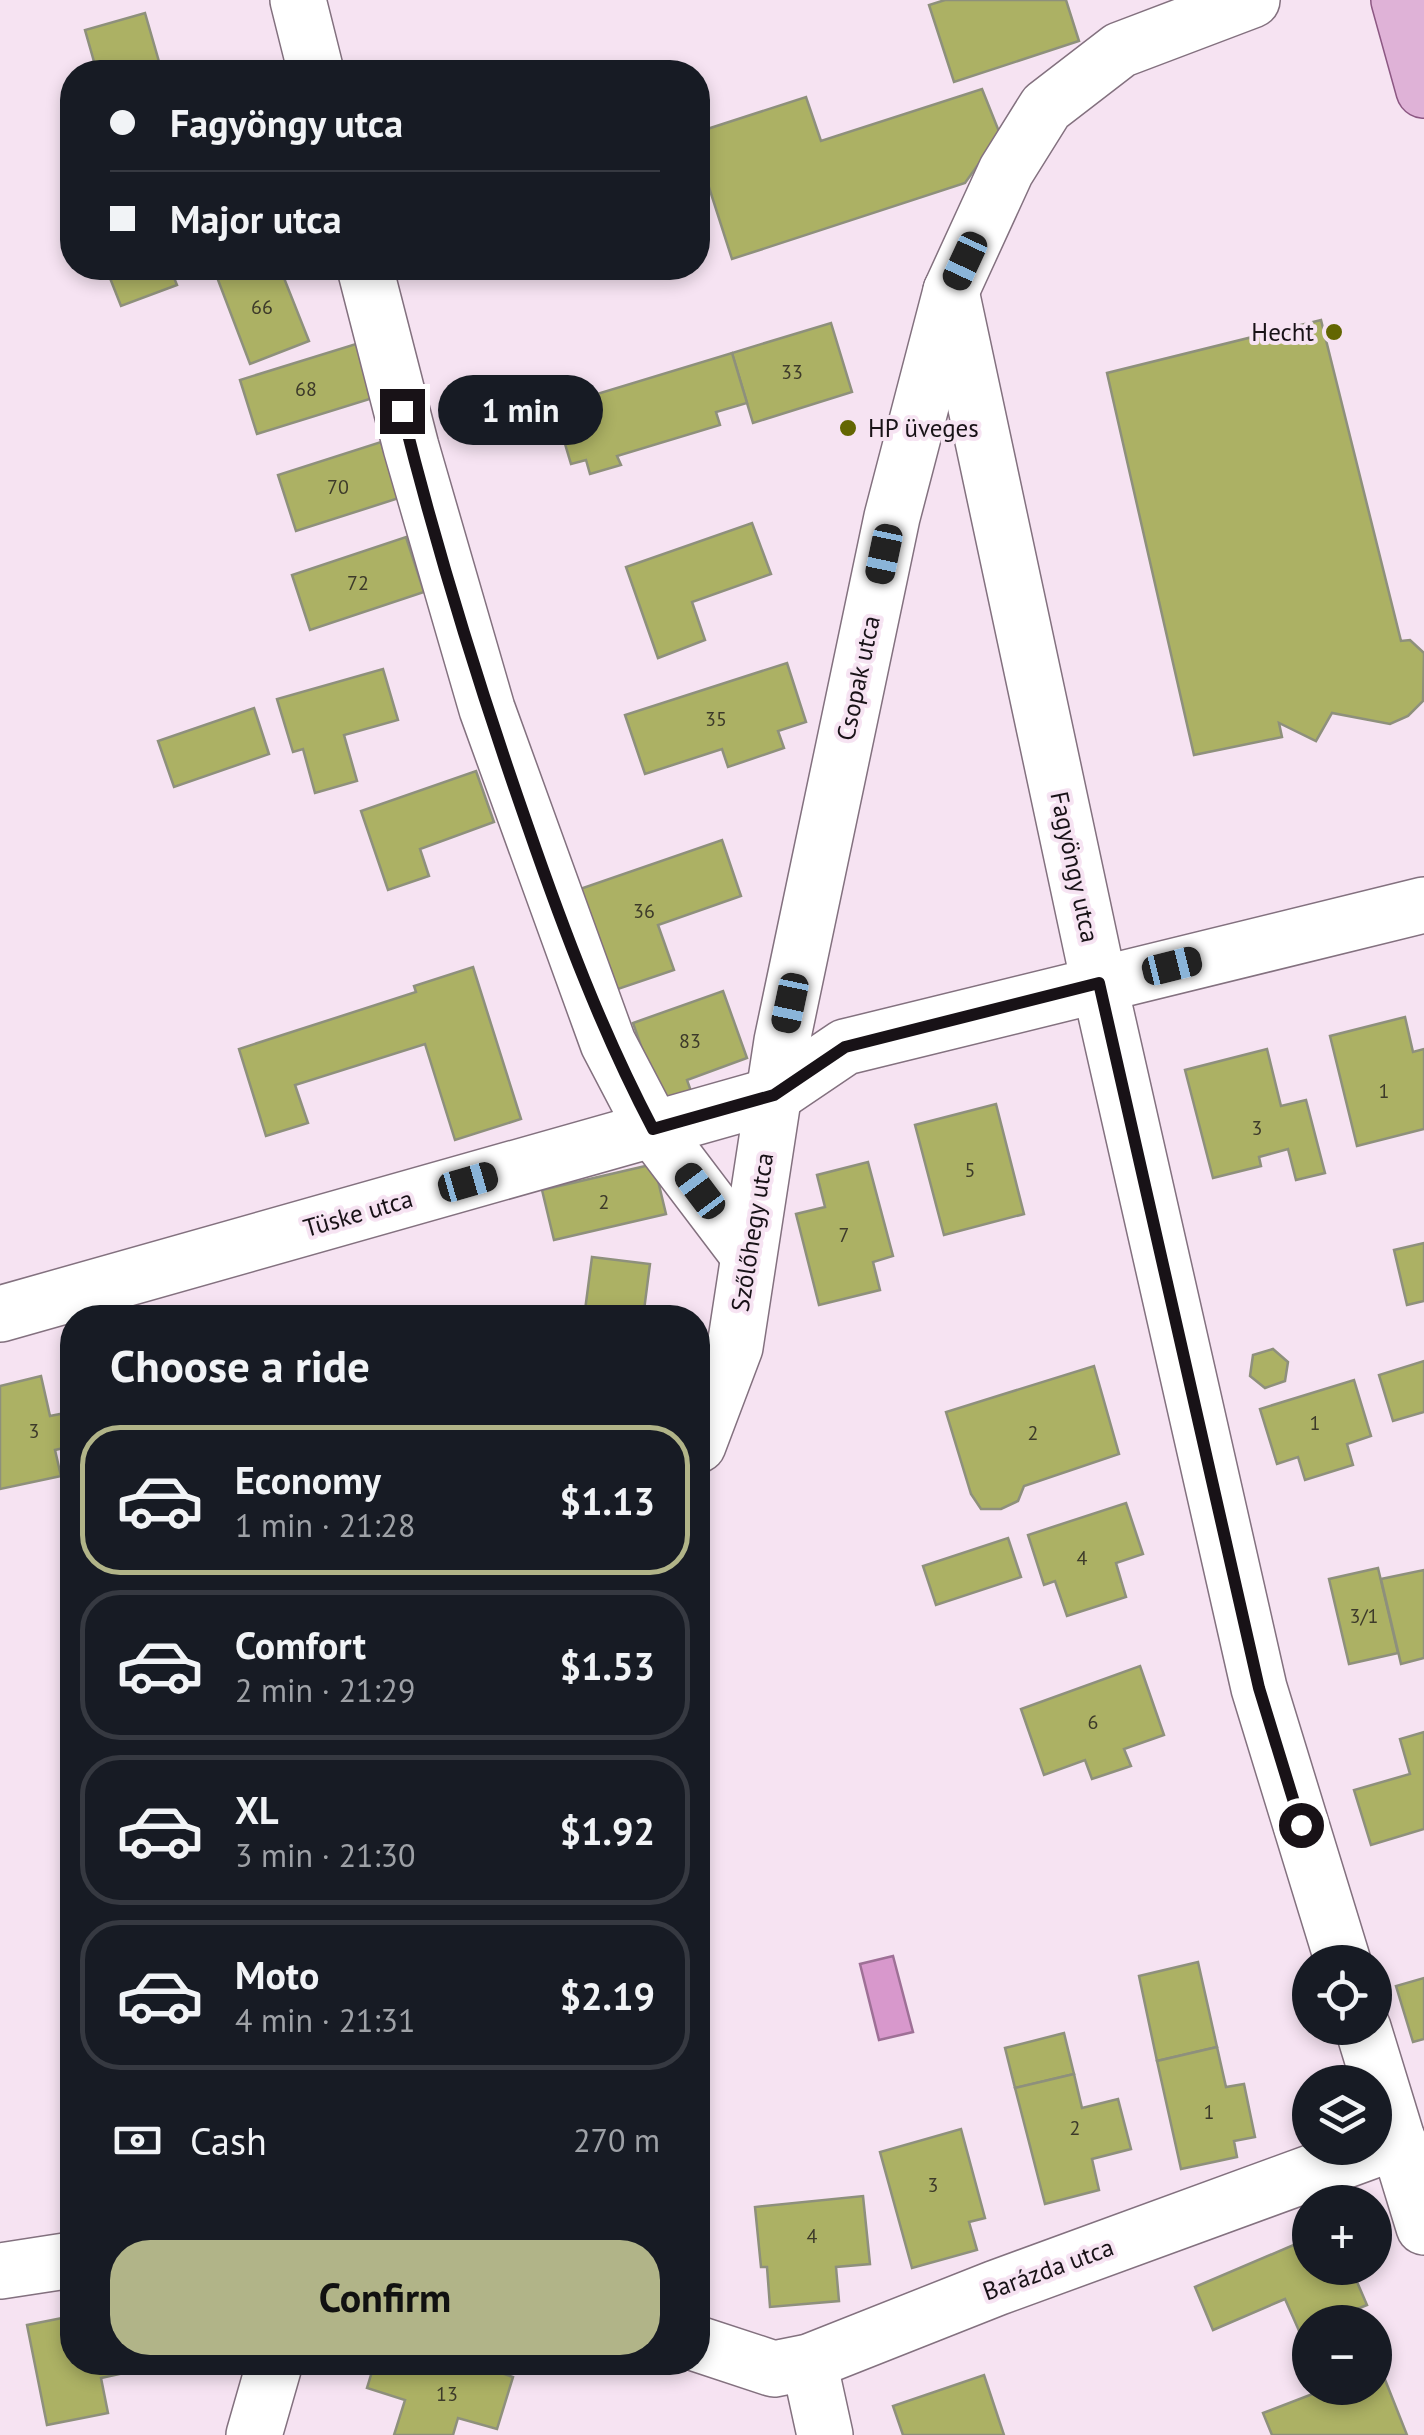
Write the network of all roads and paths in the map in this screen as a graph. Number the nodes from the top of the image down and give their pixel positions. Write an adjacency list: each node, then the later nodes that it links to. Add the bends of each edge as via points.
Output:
1 (298, 0): 5 (street)
2 (1252, 0): 4 (street, Csopak utca)
3 (1399, 0): 6 (main road)
4 (1138, 20): 8 (street, Csopak utca, via 1120,50 1046,108 1006,172)
5 (313, 60)
6 (1424, 90)
7 (368, 280): 12 (street, via 487,709 608,1042)
8 (951, 291): 10 (street, Fagyöngy utca); 11 (street, Csopak utca, via 892,516)
9 (1424, 904): 10 (street)
10 (1099, 983): 11 (street, via 845,1047); 16 (street, Fagyöngy utca, via 1259,1688)
11 (774, 1095): 12 (street, Tüske utca); 13 (street, Szőlőhegy utca)
12 (653, 1129): 13 (street); 14 (street, Tüske utca)
13 (747, 1253): 15 (street, Szőlőhegy utca, via 734,1347)
14 (8, 1303)
15 (710, 1412)
16 (1338, 1945)
17 (1368, 2045): 18 (street)
18 (1398, 2141): 19 (street); 23 (street, Barázda utca)
19 (1424, 2227)
20 (60, 2262): 21 (street)
21 (0, 2271)
22 (710, 2348): 23 (street, Barázda utca, via 774,2369)
23 (809, 2362): 26 (street)
24 (271, 2375): 25 (street)
25 (254, 2435)
26 (825, 2435)

